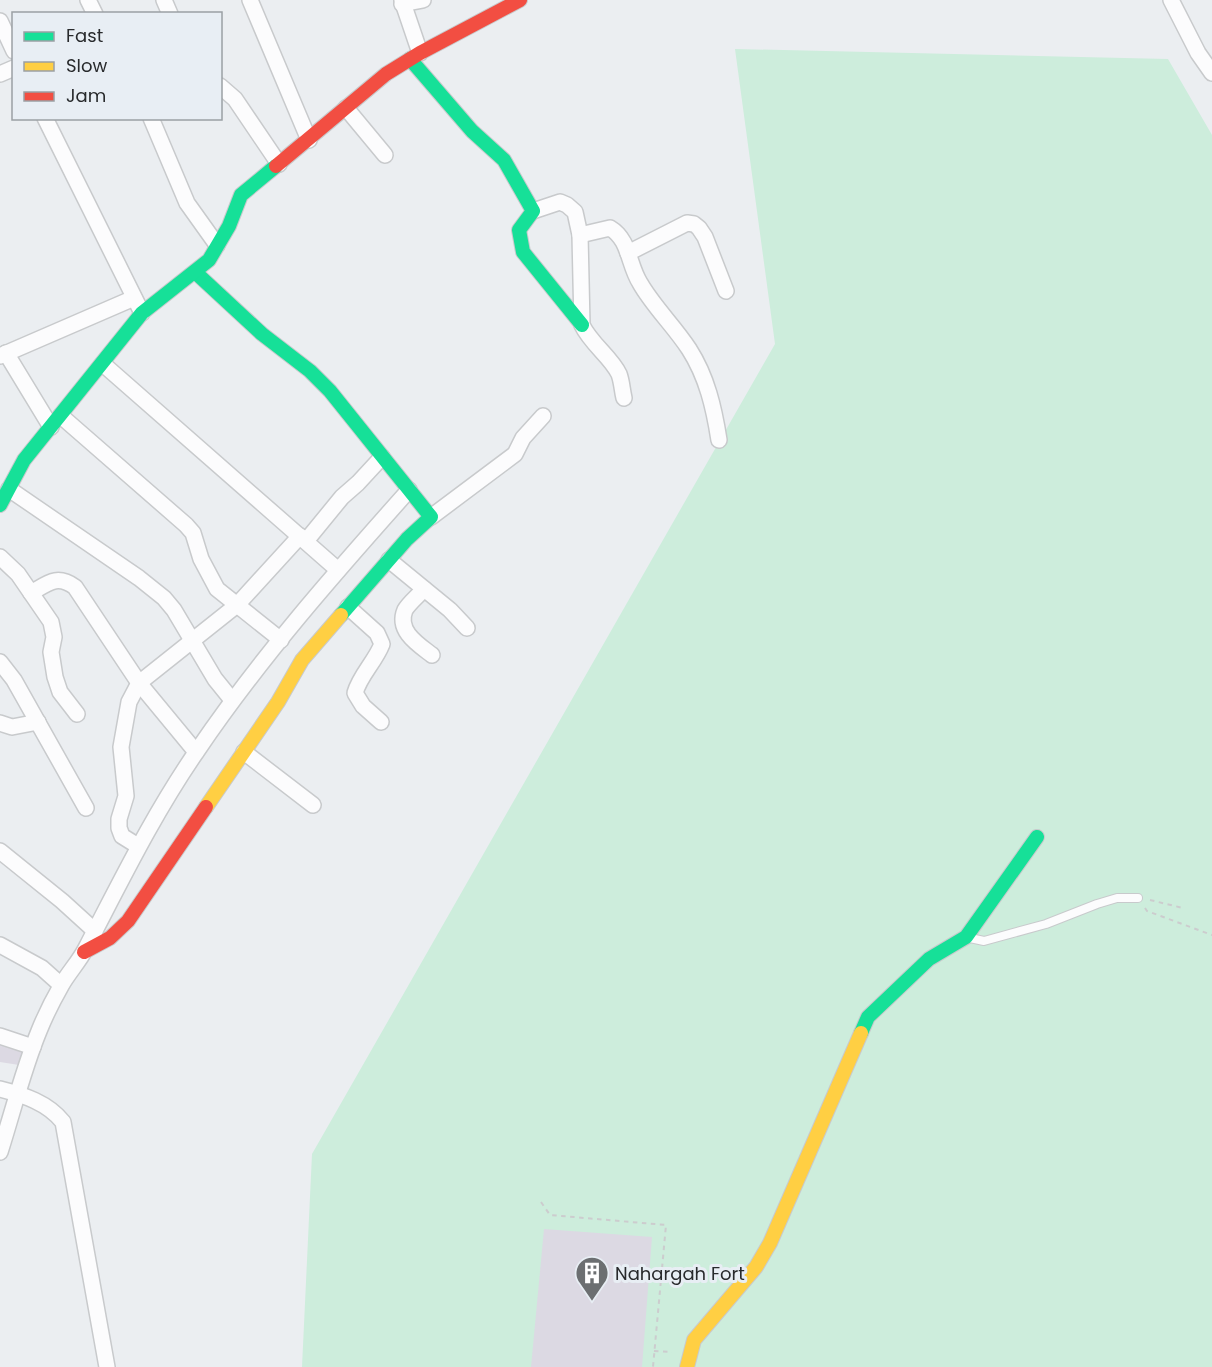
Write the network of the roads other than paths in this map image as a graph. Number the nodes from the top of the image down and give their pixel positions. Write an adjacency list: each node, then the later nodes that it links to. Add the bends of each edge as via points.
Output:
1 (250, 0): 14 (street)
2 (423, 0): 5 (street)
3 (520, 0): 8 (street)
4 (1171, 0): 9 (street)
5 (402, 2): 8 (street)
6 (0, 21): 7 (street)
7 (12, 47)
8 (415, 56): 11 (street, via 386,74); 17 (street, via 472,131 504,160)
9 (1212, 73)
10 (222, 88): 16 (street, via 235,99)
11 (346, 108): 14 (street); 15 (street)
12 (46, 120): 23 (street)
13 (152, 120): 19 (street, via 183,195)
14 (309, 140): 16 (street)
15 (385, 155)
16 (279, 164): 19 (street, via 241,195)
17 (533, 211): 18 (street, via 560,202 567,205 575,212); 25 (street, via 519,230 523,252)
18 (580, 235): 20 (street, via 610,228 620,233); 25 (street)
19 (218, 245): 21 (street)
20 (628, 253): 22 (street, via 687,223 694,224 705,237); 31 (street, via 639,282 690,350 705,380 714,405)
21 (195, 272): 24 (street); 32 (street, via 262,334 310,371)
22 (726, 291)
23 (134, 298): 24 (street); 26 (street)
24 (142, 313): 27 (street)
25 (582, 325): 28 (street, via 619,375)
26 (3, 354): 30 (street)
27 (103, 364): 30 (street); 37 (street)
28 (624, 398)
29 (543, 416): 36 (street, via 523,438 515,454)
30 (56, 421): 33 (street, via 24,460); 43 (street, via 186,525 217,589)
31 (719, 440)
32 (382, 457): 34 (street); 37 (street)
33 (9, 489): 35 (street); 47 (street, via 164,598)
34 (409, 490): 36 (street); 40 (street)
35 (0, 505)
36 (431, 517): 39 (street)
37 (303, 539): 40 (street); 43 (street)
38 (0, 557): 42 (street)
39 (389, 560): 41 (street); 44 (street)
40 (338, 570): 46 (street)
41 (424, 589): 45 (street); 48 (street, via 406,609 404,621 413,640)
42 (31, 593): 50 (street, via 52,581 66,580 75,587); 52 (street, via 51,622 55,677 60,692)
43 (237, 605): 46 (street); 47 (street)
44 (348, 607): 54 (street, via 376,633 382,644 358,681 355,693); 57 (street, via 302,660)
45 (467, 628)
46 (281, 640): 51 (street)
47 (193, 642): 50 (street); 51 (street)
48 (432, 656)
49 (0, 663): 53 (street)
50 (140, 683): 56 (street); 61 (street, via 129,702 121,747 126,796 119,819 122,836)
51 (232, 700): 56 (street)
52 (77, 714)
53 (38, 722): 55 (street, via 12,727); 59 (street)
54 (381, 722)
55 (0, 723)
56 (196, 752): 61 (street)
57 (244, 752): 58 (street); 67 (street, via 128,921 110,938)
58 (313, 806)
59 (86, 808)
60 (1037, 837): 65 (street)
61 (138, 846): 64 (street)
62 (0, 851): 64 (street)
63 (1138, 898): 65 (lane, via 1117,898 984,941)
64 (95, 931): 67 (street)
65 (966, 937): 75 (street, via 929,959 868,1017 770,1243 756,1267 694,1340)
66 (0, 945): 68 (street, via 42,968)
67 (84, 952): 68 (street)
68 (61, 985): 70 (street)
69 (0, 1036): 70 (street)
70 (33, 1047): 72 (street)
71 (0, 1089): 72 (street)
72 (19, 1094): 73 (street); 74 (street, via 46,1106 63,1122)
73 (1, 1144)
74 (107, 1367)
75 (687, 1367)

